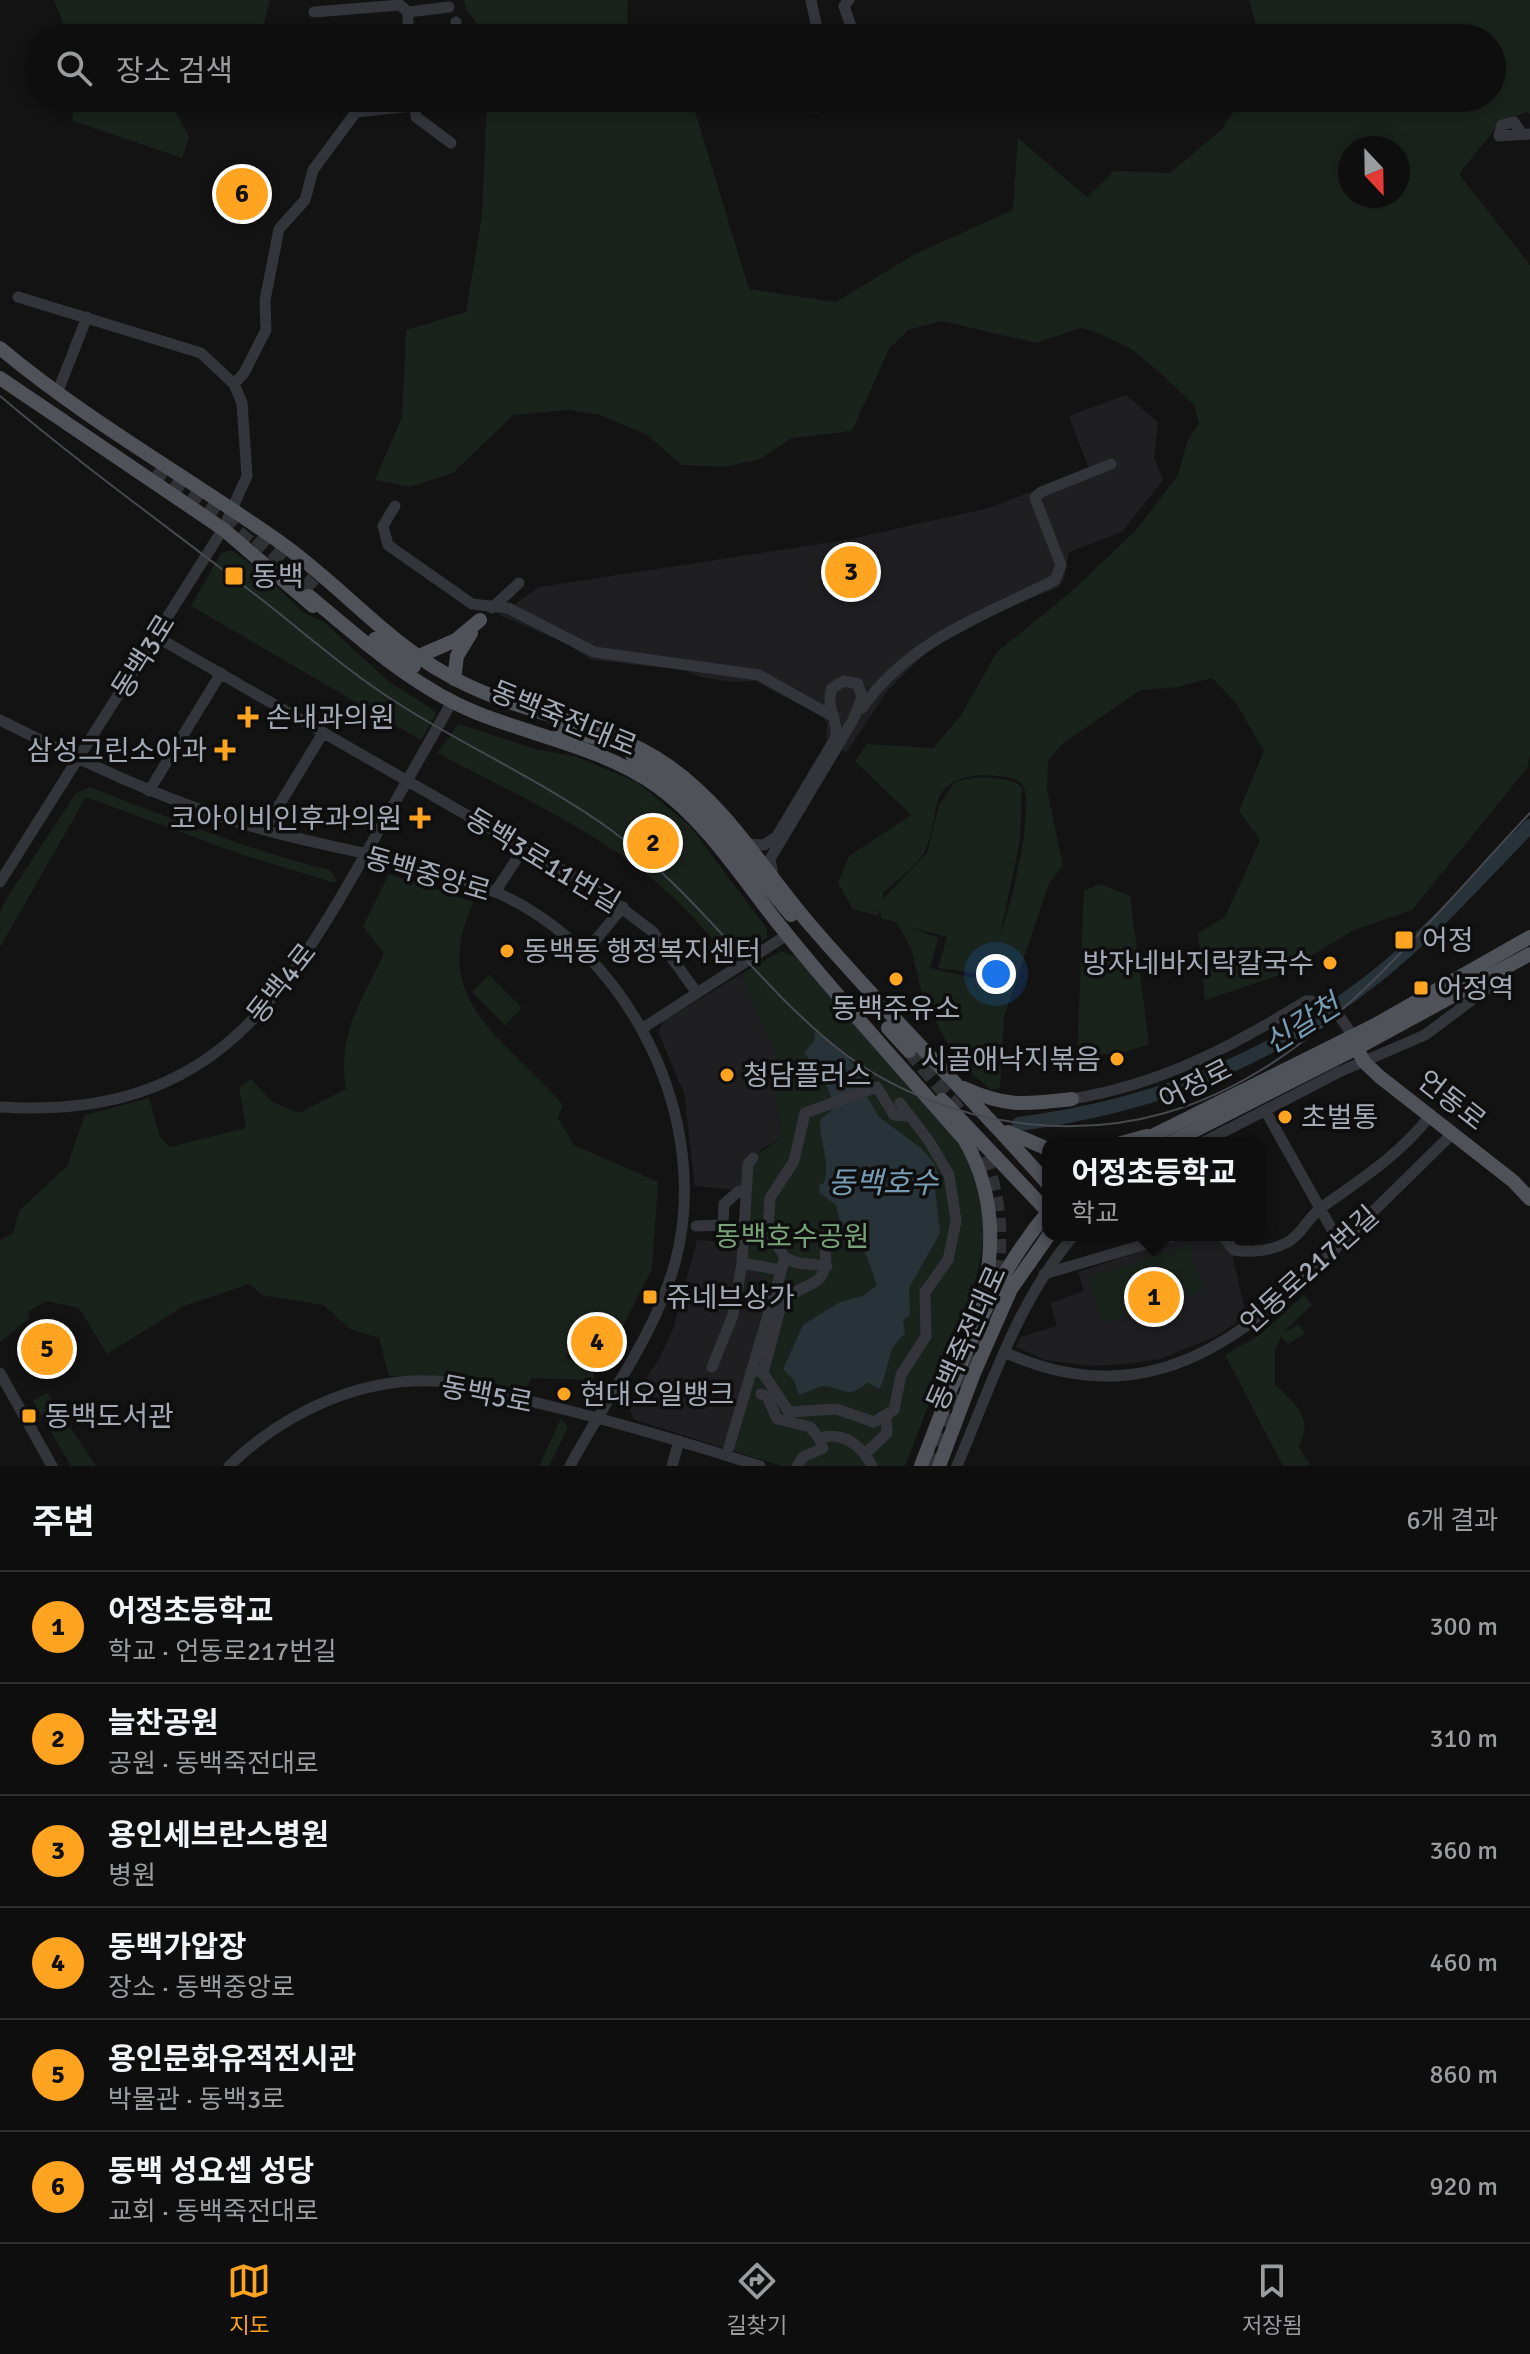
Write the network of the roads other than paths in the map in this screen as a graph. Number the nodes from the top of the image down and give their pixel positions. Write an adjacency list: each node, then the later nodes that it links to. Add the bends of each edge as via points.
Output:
1 (811, 0): 8 (street)
2 (849, 0): 9 (street, via 844,6)
3 (363, 4): 5 (street); 7 (street)
4 (428, 5): 5 (street); 6 (street)
5 (403, 6)
6 (449, 7)
7 (314, 12)
8 (816, 24)
9 (850, 24)
10 (356, 112): 18 (street, via 313,170 305,200 279,229 265,300 266,330)
11 (414, 112): 12 (street)
12 (451, 143)
13 (18, 297): 14 (street)
14 (87, 317): 18 (street, via 201,353); 19 (street)
15 (0, 351): 16 (main road, via 157,470); 19 (main road)
16 (0, 368)
17 (0, 378): 22 (main road)
18 (234, 384): 24 (street, 동백3로, via 244,414 247,476)
19 (58, 391): 21 (main road)
20 (1111, 464): 35 (street, via 1035,498 1061,565 1055,580 944,632)
21 (192, 483): 22 (main road, via 197,496); 24 (main road)
22 (176, 497): 25 (main road)
23 (395, 506): 29 (street, via 383,535 395,552 472,604)
24 (232, 510): 25 (street, 동백3로); 26 (main road)
25 (223, 529): 27 (main road); 31 (street, 동백3로)
26 (282, 544): 27 (main road, via 267,542); 32 (main road)
27 (262, 559): 39 (main road, via 400,679)
28 (519, 583): 29 (street)
29 (491, 608): 30 (street); 38 (street, via 508,608 594,652 759,675)
30 (480, 620): 32 (main road, via 456,640); 34 (main road, via 460,649)
31 (155, 636): 33 (street, 동백3로11번길); 47 (street, 동백3로)
32 (417, 657): 34 (main road)
33 (221, 673): 43 (street, 동백3로11번길); 50 (street)
34 (454, 679): 45 (main road)
35 (876, 688): 36 (street); 42 (street)
36 (863, 691): 37 (street, via 855,682 840,681); 42 (street)
37 (829, 698): 38 (street); 40 (street)
38 (808, 702): 40 (street)
39 (449, 707): 46 (main road, via 492,727); 48 (street, 동백4로)
40 (834, 717): 53 (street, via 833,744 777,836 764,845)
41 (0, 720): 47 (street, 동백중앙로)
42 (853, 720): 56 (street, via 770,859)
43 (323, 733): 48 (street, 동백3로11번길); 52 (street)
44 (595, 738): 45 (main road); 46 (main road, 동백죽전대로, via 459,692 312,593 414,680 477,713); 51 (main road, 동백죽전대로, via 621,747 675,783)
45 (621, 739): 49 (main road)
46 (574, 745): 60 (main road, 동백죽전대로, via 657,786 698,822)
47 (79, 759): 50 (street, 동백중앙로); 57 (street, 동백3로)
48 (407, 782): 54 (street, 동백3로11번길); 55 (street, 동백4로)
49 (695, 789): 51 (main road); 53 (main road)
50 (149, 791): 52 (street, 동백중앙로)
51 (714, 821): 68 (main road, 동백죽전대로)
52 (264, 830): 55 (street, 동백중앙로)
53 (747, 844): 56 (main road)
54 (525, 846): 58 (street); 59 (street, 동백3로11번길)
55 (365, 855): 58 (street, 동백중앙로); 73 (street, 동백4로, via 281,989 213,1056 165,1083 109,1102 69,1108)
56 (773, 877): 71 (main road, via 839,958)
57 (0, 882)
58 (495, 892): 63 (street, 동백중앙로, via 531,911)
59 (623, 907): 63 (street); 65 (street, 동백3로11번길, via 663,944)
60 (787, 935): 65 (street); 70 (main road, 동백죽전대로)
61 (1530, 937): 67 (main road, 어정로)
62 (1530, 954): 64 (main road, 어정로)
63 (583, 955): 66 (street, 동백중앙로)
64 (1504, 969): 67 (main road, 어정로); 69 (street, via 1496,982 1425,1035)
65 (697, 993): 66 (street)
66 (643, 1028): 112 (street, 동백중앙로, via 678,1128 684,1184 681,1232 648,1335)
67 (1351, 1036): 69 (main road, 언동로); 72 (street, via 1323,1002 1306,1001 1174,1072 1125,1090); 77 (main road, 어정로); 81 (main road, 어정로)
68 (909, 1051)
69 (1364, 1062): 74 (street); 75 (main road, 언동로)
70 (899, 1064): 84 (main road); 107 (main road, via 979,1164 992,1244)
71 (958, 1085): 72 (main road, via 994,1102); 76 (main road)
72 (1072, 1099)
73 (0, 1107)
74 (1265, 1110): 82 (street); 90 (street)
75 (1430, 1116): 78 (main road, 언동로); 90 (street, via 1385,1165)
76 (995, 1124): 83 (main road); 85 (main road)
77 (1155, 1133): 79 (main road); 80 (main road, 어정로)
78 (1453, 1133): 88 (main road, 언동로); 101 (street, 언동로217번길)
79 (1141, 1137)
80 (1148, 1137)
81 (1180, 1137)
82 (1214, 1137)
83 (1042, 1147)
84 (990, 1152): 85 (main road, via 1022,1167); 89 (main road)
85 (1024, 1157): 87 (main road)
86 (753, 1158): 91 (street, via 748,1164)
87 (1042, 1177)
88 (1530, 1199)
89 (1042, 1206)
90 (1320, 1208): 100 (street, via 1298,1234 1269,1250 1234,1250); 101 (street)
91 (746, 1209): 92 (street); 103 (street)
92 (767, 1209): 102 (street, via 771,1238); 113 (street, via 794,1161 805,1113 877,1087 895,1107 894,1115 907,1116 929,1141 949,1175 956,1221 948,1260 925,1292 926,1336 901,1375 897,1402)
93 (722, 1218): 95 (street)
94 (1042, 1220): 107 (main road, 동백죽전대로, via 1014,1255)
95 (696, 1226)
96 (828, 1239): 104 (street)
97 (1045, 1241): 126 (main road, 동백죽전대로, via 1011,1289)
98 (1069, 1241): 106 (street)
99 (1141, 1241): 106 (street)
100 (1227, 1241)
101 (1340, 1244): 108 (street, 언동로217번길, via 1244,1331 1178,1363 1092,1374)
102 (785, 1258): 104 (street); 105 (street)
103 (742, 1263): 105 (street); 109 (street, via 733,1315)
104 (827, 1266): 111 (street, via 815,1284 781,1305)
105 (781, 1270): 111 (street)
106 (1044, 1274): 108 (street)
107 (980, 1321): 118 (main road, 동백죽전대로)
108 (1004, 1352): 127 (street)
109 (712, 1367)
110 (0, 1373): 119 (street)
111 (760, 1385): 113 (street, via 789,1412 836,1409 865,1421); 114 (street, via 777,1419 810,1427); 117 (street)
112 (597, 1415): 115 (street, 동백5로); 120 (street, 동백5로, via 451,1383 378,1386 298,1414); 121 (street, 동백중앙로)
113 (886, 1417): 116 (street, via 887,1433)
114 (819, 1438): 116 (street, via 841,1437); 124 (street, via 823,1448)
115 (679, 1441): 117 (street, 동백5로); 122 (street)
116 (865, 1454): 125 (street)
117 (725, 1456): 123 (street, 동백5로)
118 (916, 1463)
119 (52, 1466)
120 (229, 1466)
121 (570, 1466)
122 (672, 1466)
123 (760, 1466)
124 (797, 1466)
125 (872, 1466)
126 (939, 1466)
127 (957, 1466)

